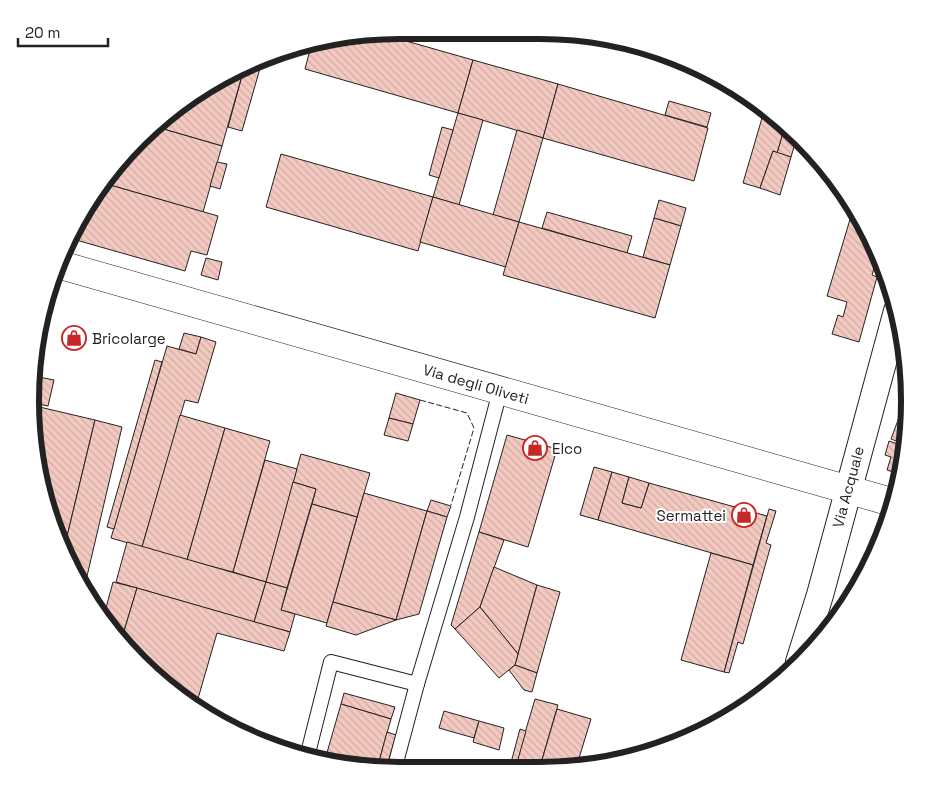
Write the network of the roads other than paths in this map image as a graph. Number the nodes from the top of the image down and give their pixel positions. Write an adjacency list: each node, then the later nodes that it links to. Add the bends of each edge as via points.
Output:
1 (64, 266): 3 (main road, Via degli Oliveti)
2 (893, 325): 4 (street, Via Acquale)
3 (500, 391): 4 (main road, Via degli Oliveti); 7 (lane, via 467,517)
4 (847, 490): 5 (main road, Via degli Oliveti); 6 (street, Via Acquale)
5 (887, 501)
6 (804, 647)
7 (417, 684): 8 (lane, via 331,662); 9 (lane)
8 (309, 750)
9 (396, 762)

